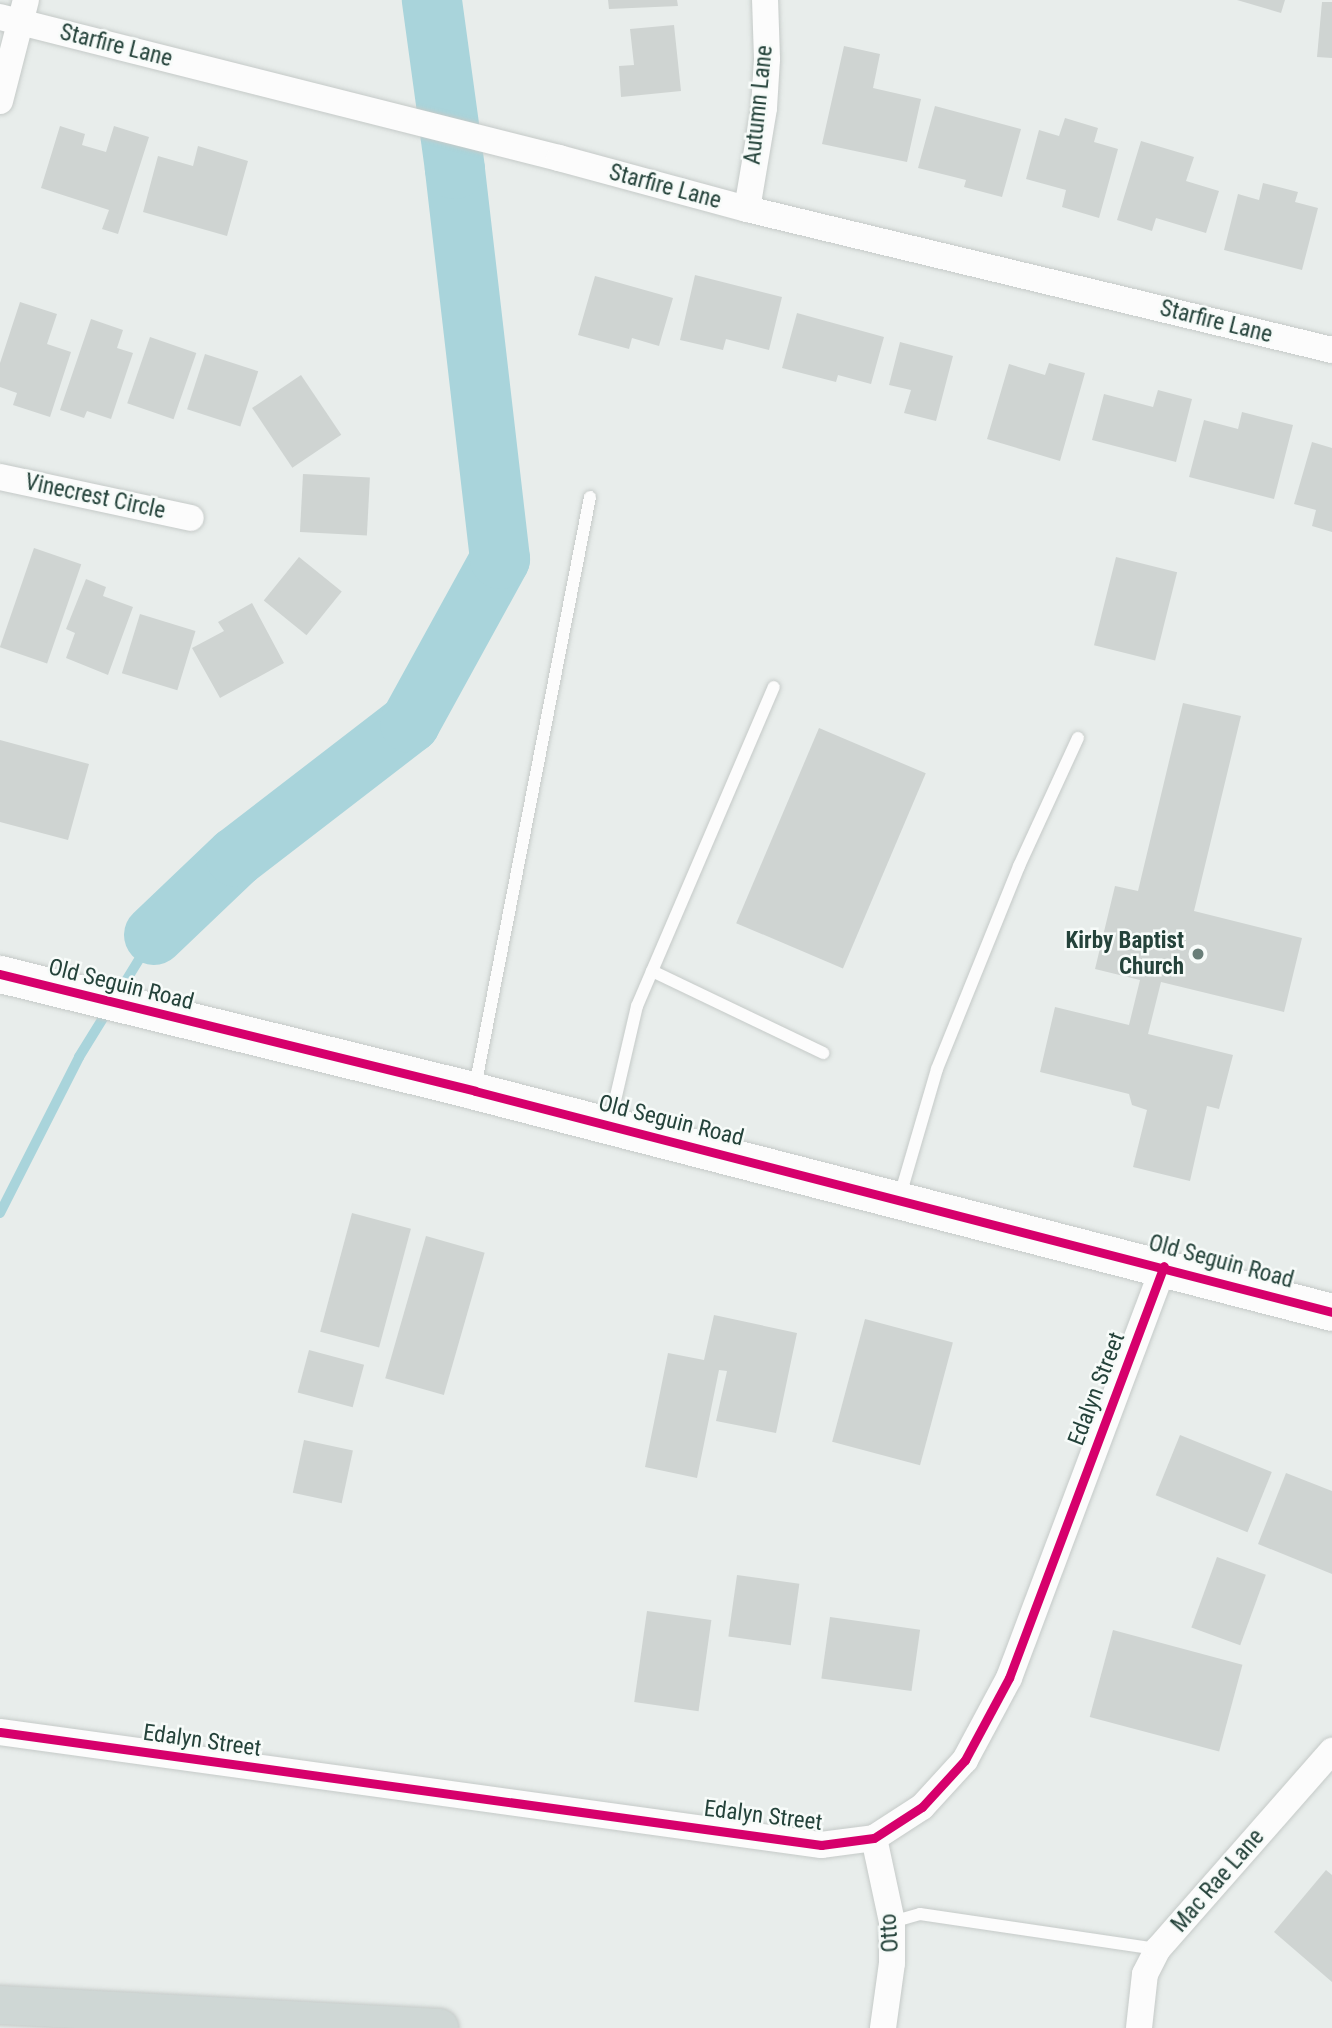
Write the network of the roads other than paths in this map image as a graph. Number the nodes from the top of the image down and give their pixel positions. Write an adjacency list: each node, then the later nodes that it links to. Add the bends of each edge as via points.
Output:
1 (765, 0): 4 (street, Autumn Lane, via 764,108)
2 (15, 13): 3 (street); 4 (street, Starfire Lane)
3 (0, 101)
4 (747, 209): 5 (street, Starfire Lane)
5 (1332, 350)
6 (0, 477): 8 (street, Vinecrest Circle)
7 (590, 498): 14 (lane)
8 (191, 518)
9 (774, 687): 11 (lane)
10 (1078, 738): 16 (lane, via 1019,866 937,1069)
11 (652, 971): 13 (lane); 15 (lane, via 637,1006)
12 (10, 977): 14 (street, Old Seguin Road)
13 (823, 1053)
14 (475, 1091): 15 (street, Old Seguin Road)
15 (609, 1125): 16 (street, Old Seguin Road)
16 (899, 1199): 17 (street, Old Seguin Road)
17 (1164, 1266): 18 (street, Old Seguin Road); 21 (street, Edalyn Street, via 1009,1678 965,1760 922,1807)
18 (1332, 1312)
19 (0, 1732): 21 (street, Edalyn Street, via 821,1845)
20 (1332, 1751): 23 (street, Mac Rae Lane)
21 (874, 1838): 22 (street, Otto)
22 (892, 1922): 23 (lane, via 920,1914); 26 (street, Otto)
23 (1158, 1949): 27 (street, Mac Rae Lane, via 1144,1974)
24 (0, 2004): 25 (main road)
25 (439, 2028)
26 (883, 2028)
27 (1139, 2028)

